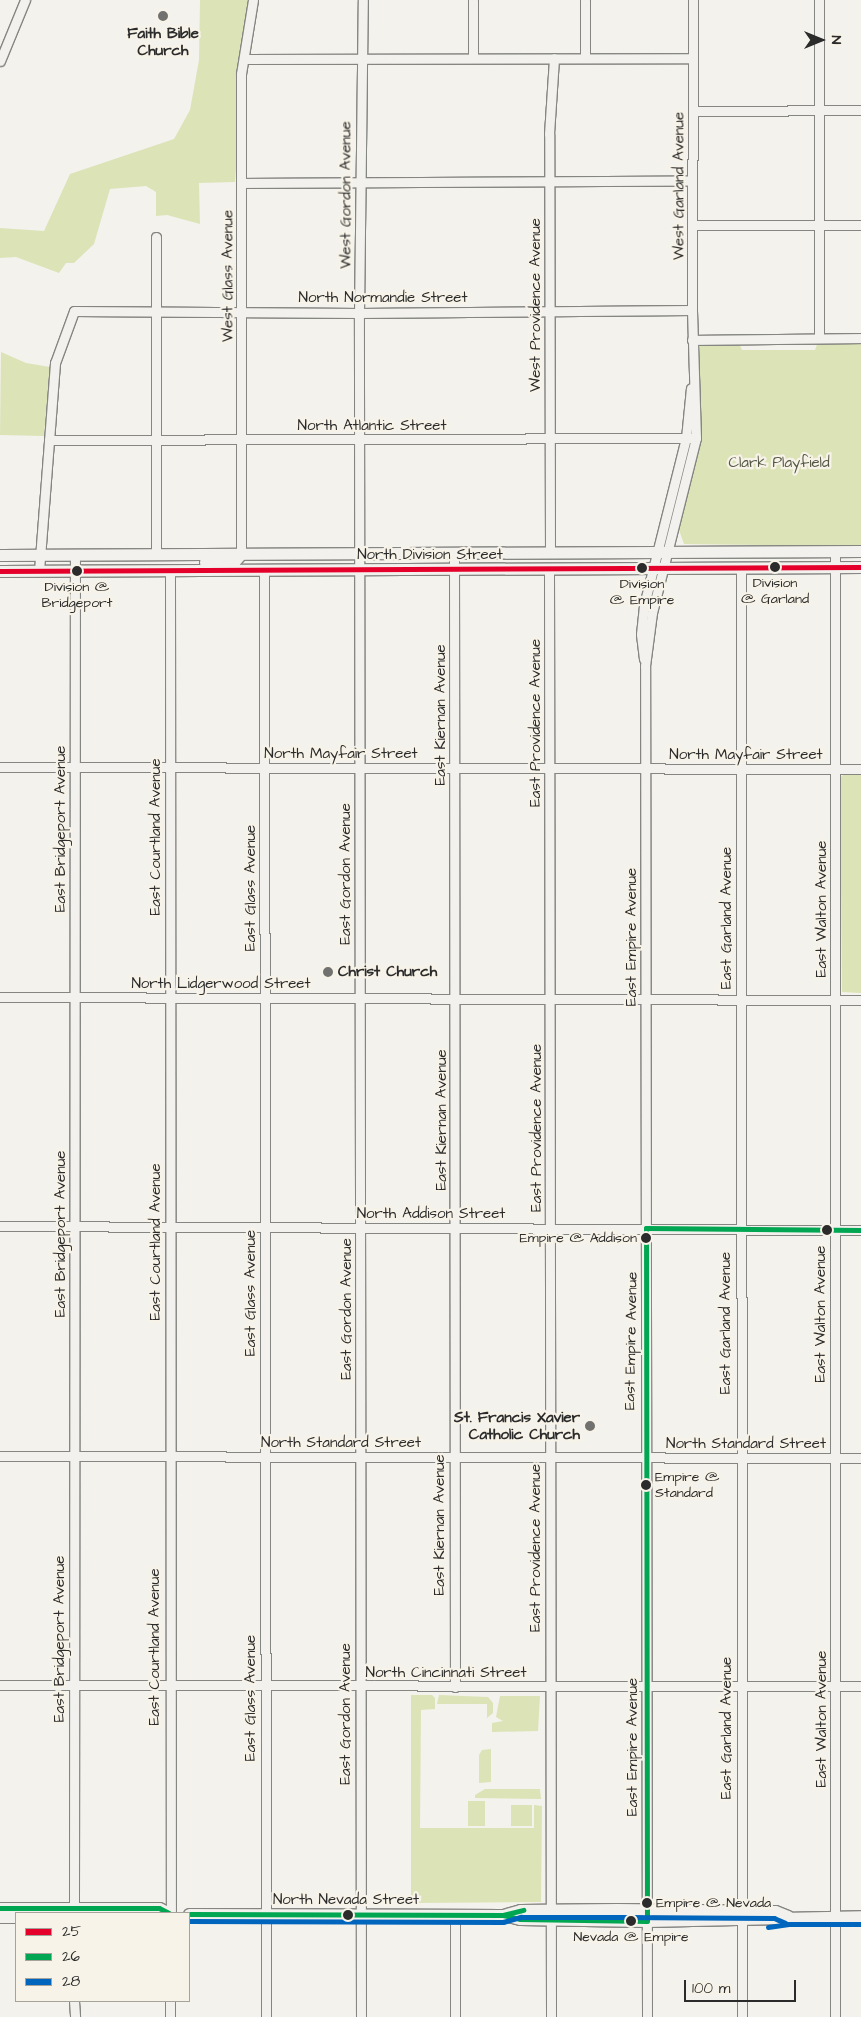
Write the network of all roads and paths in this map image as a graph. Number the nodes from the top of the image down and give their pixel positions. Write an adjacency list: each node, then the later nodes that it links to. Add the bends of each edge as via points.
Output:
1 (25, 0): 8 (street)
2 (253, 0): 13 (street, West Glass Avenue)
3 (363, 0): 14 (street, West Gordon Avenue)
4 (473, 0): 9 (street)
5 (585, 0): 11 (street)
6 (693, 0): 12 (street, West Garland Avenue)
7 (819, 0): 15 (street)
8 (0, 57)
9 (473, 58): 10 (street); 14 (street)
10 (554, 58): 11 (street); 20 (street, West Providence Avenue)
11 (585, 58): 12 (street)
12 (693, 58): 17 (street, West Garland Avenue)
13 (244, 59): 14 (street); 19 (street, West Glass Avenue, via 241,74)
14 (363, 59): 21 (street, West Gordon Avenue)
15 (820, 110): 16 (street); 17 (street); 23 (street)
16 (861, 110)
17 (693, 111): 18 (street, West Garland Avenue)
18 (692, 181): 20 (street); 22 (street, West Garland Avenue)
19 (241, 183): 21 (street); 29 (street, West Glass Avenue)
20 (550, 183): 21 (street); 28 (street, West Providence Avenue)
21 (360, 184): 30 (street, West Gordon Avenue)
22 (692, 225): 23 (street); 26 (street, West Garland Avenue)
23 (819, 225): 24 (street); 31 (street)
24 (861, 225)
25 (156, 237): 27 (street)
26 (692, 310): 28 (street, North Normandie Street); 33 (street, West Garland Avenue)
27 (156, 311): 29 (street, North Normandie Street); 36 (street, North Normandie Street, via 74,311 55,363); 37 (street)
28 (550, 311): 30 (street, North Normandie Street); 34 (street, West Providence Avenue)
29 (241, 312): 30 (street, North Normandie Street); 38 (street, West Glass Avenue)
30 (359, 313): 39 (street, West Gordon Avenue)
31 (819, 338): 32 (street); 33 (street)
32 (861, 338)
33 (692, 340): 35 (street, West Garland Avenue)
34 (550, 438): 35 (street, North Atlantic Street); 39 (street, North Atlantic Street); 40 (street, West Providence Avenue)
35 (691, 438): 41 (street, West Garland Avenue); 42 (street, West Garland Avenue)
36 (49, 440): 37 (street, North Atlantic Street); 51 (street)
37 (156, 440): 38 (street, North Atlantic Street); 46 (street)
38 (241, 440): 39 (street, North Atlantic Street); 47 (street, West Glass Avenue)
39 (359, 440): 49 (street, West Gordon Avenue)
40 (550, 552): 41 (main road, North Division Street); 45 (main road, North Division Street)
41 (657, 552): 42 (main road, North Division Street); 55 (street, West Garland Avenue)
42 (669, 552): 43 (main road, North Division Street); 55 (street, West Garland Avenue)
43 (835, 552): 44 (main road, North Division Street); 53 (street, East Walton Avenue)
44 (861, 552)
45 (454, 553): 49 (main road, North Division Street); 57 (street, East Kiernan Avenue)
46 (156, 554): 47 (main road, North Division Street); 52 (main road, North Division Street)
47 (241, 554): 48 (main road, North Division Street); 60 (main road, via 234,562 192,563)
48 (306, 554): 49 (main road, North Division Street); 61 (main road, via 297,560 268,561)
49 (360, 554): 62 (street, West Gordon Avenue)
50 (0, 555): 51 (main road, North Division Street)
51 (40, 555): 52 (main road, North Division Street); 64 (street)
52 (74, 555): 65 (street, East Bridgeport Avenue)
53 (835, 567): 54 (main road, North Division Street); 56 (main road, North Division Street); 75 (street, East Walton Avenue)
54 (861, 567)
55 (659, 568): 56 (main road, North Division Street); 58 (main road, North Division Street); 72 (street, East Empire Avenue, via 645,666)
56 (741, 568): 74 (street, East Garland Avenue)
57 (455, 569): 58 (main road, North Division Street); 62 (main road, North Division Street); 71 (street, East Kiernan Avenue)
58 (550, 569): 73 (street, East Providence Avenue)
59 (170, 570): 60 (main road, North Division Street); 65 (main road, North Division Street); 68 (street, East Courtland Avenue)
60 (189, 570): 61 (main road, North Division Street)
61 (264, 570): 62 (main road, North Division Street); 69 (street, East Glass Avenue)
62 (360, 570): 70 (street, East Gordon Avenue)
63 (0, 571): 64 (main road, North Division Street)
64 (39, 571): 65 (main road, North Division Street)
65 (74, 571): 67 (street, East Bridgeport Avenue)
66 (0, 766): 67 (street, North Mayfair Street)
67 (75, 767): 68 (street, North Mayfair Street); 78 (street, East Bridgeport Avenue)
68 (170, 767): 69 (street, North Mayfair Street); 79 (street, East Courtland Avenue)
69 (264, 768): 70 (street, North Mayfair Street); 80 (street, East Glass Avenue)
70 (360, 768): 71 (street, North Mayfair Street); 81 (street, East Gordon Avenue)
71 (455, 768): 73 (street, North Mayfair Street); 82 (street, East Kiernan Avenue)
72 (645, 768): 73 (street, North Mayfair Street); 74 (street, North Mayfair Street); 84 (street, East Empire Avenue)
73 (550, 769): 83 (street, East Providence Avenue)
74 (741, 769): 75 (street, North Mayfair Street); 85 (street, East Garland Avenue)
75 (835, 769): 76 (street, North Mayfair Street); 86 (street, East Walton Avenue)
76 (861, 770)
77 (0, 996): 78 (street, North Lidgerwood Street)
78 (75, 997): 79 (street, North Lidgerwood Street); 90 (street, East Bridgeport Avenue)
79 (170, 997): 80 (street, North Lidgerwood Street); 89 (street, East Courtland Avenue)
80 (266, 998): 81 (street, North Lidgerwood Street); 91 (street, East Glass Avenue)
81 (360, 998): 82 (street, North Lidgerwood Street); 92 (street, East Gordon Avenue)
82 (455, 998): 83 (street, North Lidgerwood Street); 93 (street, East Kiernan Avenue)
83 (551, 998): 84 (street, North Lidgerwood Street); 94 (street, East Providence Avenue)
84 (646, 999): 85 (street, North Lidgerwood Street); 95 (street, East Empire Avenue)
85 (741, 999): 86 (street, North Lidgerwood Street); 96 (street, East Garland Avenue)
86 (835, 999): 87 (street, North Lidgerwood Street); 97 (street, East Walton Avenue)
87 (861, 1000)
88 (0, 1226): 90 (street, North Addison Street)
89 (170, 1226): 90 (street, North Addison Street); 91 (street, North Addison Street); 101 (street, East Courtland Avenue)
90 (75, 1227): 100 (street, East Bridgeport Avenue)
91 (265, 1227): 92 (street, North Addison Street); 102 (street, East Glass Avenue)
92 (361, 1228): 93 (street, North Addison Street); 103 (street, East Gordon Avenue)
93 (456, 1228): 94 (street, North Addison Street); 104 (street, East Kiernan Avenue)
94 (550, 1228): 95 (street, North Addison Street); 105 (street, East Providence Avenue)
95 (646, 1228): 96 (street, North Addison Street); 106 (street, East Empire Avenue)
96 (740, 1229): 97 (street, North Addison Street); 107 (street, East Garland Avenue)
97 (835, 1230): 98 (street, North Addison Street); 108 (street, East Walton Avenue)
98 (861, 1230)
99 (0, 1456): 100 (street, North Standard Street)
100 (73, 1456): 101 (street, North Standard Street); 111 (street, East Bridgeport Avenue)
101 (168, 1456): 102 (street, North Standard Street); 112 (street, East Courtland Avenue)
102 (264, 1457): 103 (street, North Standard Street); 113 (street, East Glass Avenue)
103 (360, 1457): 104 (street, North Standard Street); 114 (street, East Gordon Avenue)
104 (454, 1457): 105 (street, North Standard Street); 120 (street, East Kiernan Avenue)
105 (550, 1458): 106 (street, North Standard Street); 115 (street, East Providence Avenue)
106 (644, 1458): 107 (street, North Standard Street); 116 (street, East Empire Avenue)
107 (739, 1458): 108 (street, North Standard Street); 117 (street, East Garland Avenue)
108 (835, 1458): 109 (street, North Standard Street); 118 (street, East Walton Avenue)
109 (861, 1458)
110 (0, 1685): 111 (street, North Cincinnati Street)
111 (74, 1686): 112 (street, North Cincinnati Street); 123 (street, East Bridgeport Avenue)
112 (169, 1686): 113 (street, North Cincinnati Street); 125 (street, East Courtland Avenue)
113 (264, 1686): 114 (street, North Cincinnati Street); 127 (street, East Glass Avenue)
114 (360, 1686): 120 (street, North Cincinnati Street); 128 (street, East Gordon Avenue)
115 (551, 1686): 116 (street, North Cincinnati Street); 120 (street, North Cincinnati Street); 130 (street, East Providence Avenue)
116 (647, 1686): 117 (street, North Cincinnati Street); 122 (street, East Empire Avenue)
117 (740, 1686): 118 (street, North Cincinnati Street); 131 (street, East Garland Avenue)
118 (837, 1686): 119 (street, North Cincinnati Street); 132 (street, East Walton Avenue)
119 (861, 1686)
120 (455, 1687)
121 (0, 1908): 123 (main road)
122 (647, 1909): 130 (main road, North Nevada Street); 131 (main road, North Nevada Street); 136 (street, East Empire Avenue)
123 (74, 1910): 124 (main road, via 159,1908)
124 (168, 1912)
125 (170, 1912)
126 (190, 1914): 127 (main road, North Nevada Street)
127 (265, 1914): 128 (main road, North Nevada Street); 141 (street, East Glass Avenue)
128 (360, 1915): 129 (main road, North Nevada Street); 142 (street, East Gordon Avenue)
129 (455, 1915): 130 (main road, North Nevada Street, via 503,1915 520,1919); 143 (street)
130 (551, 1915): 136 (main road, North Nevada Street); 144 (street, East Providence Avenue)
131 (741, 1916): 132 (main road, North Nevada Street); 136 (main road, North Nevada Street); 146 (street, East Garland Avenue)
132 (835, 1916): 133 (main road, North Nevada Street); 147 (street, East Walton Avenue)
133 (861, 1916)
134 (0, 1917): 135 (main road)
135 (15, 1917)
136 (647, 1921): 145 (street, East Empire Avenue)
137 (74, 2002): 139 (street)
138 (170, 2002): 140 (street)
139 (74, 2017)
140 (170, 2017)
141 (266, 2017)
142 (361, 2017)
143 (455, 2017)
144 (551, 2017)
145 (647, 2017)
146 (742, 2017)
147 (835, 2017)

